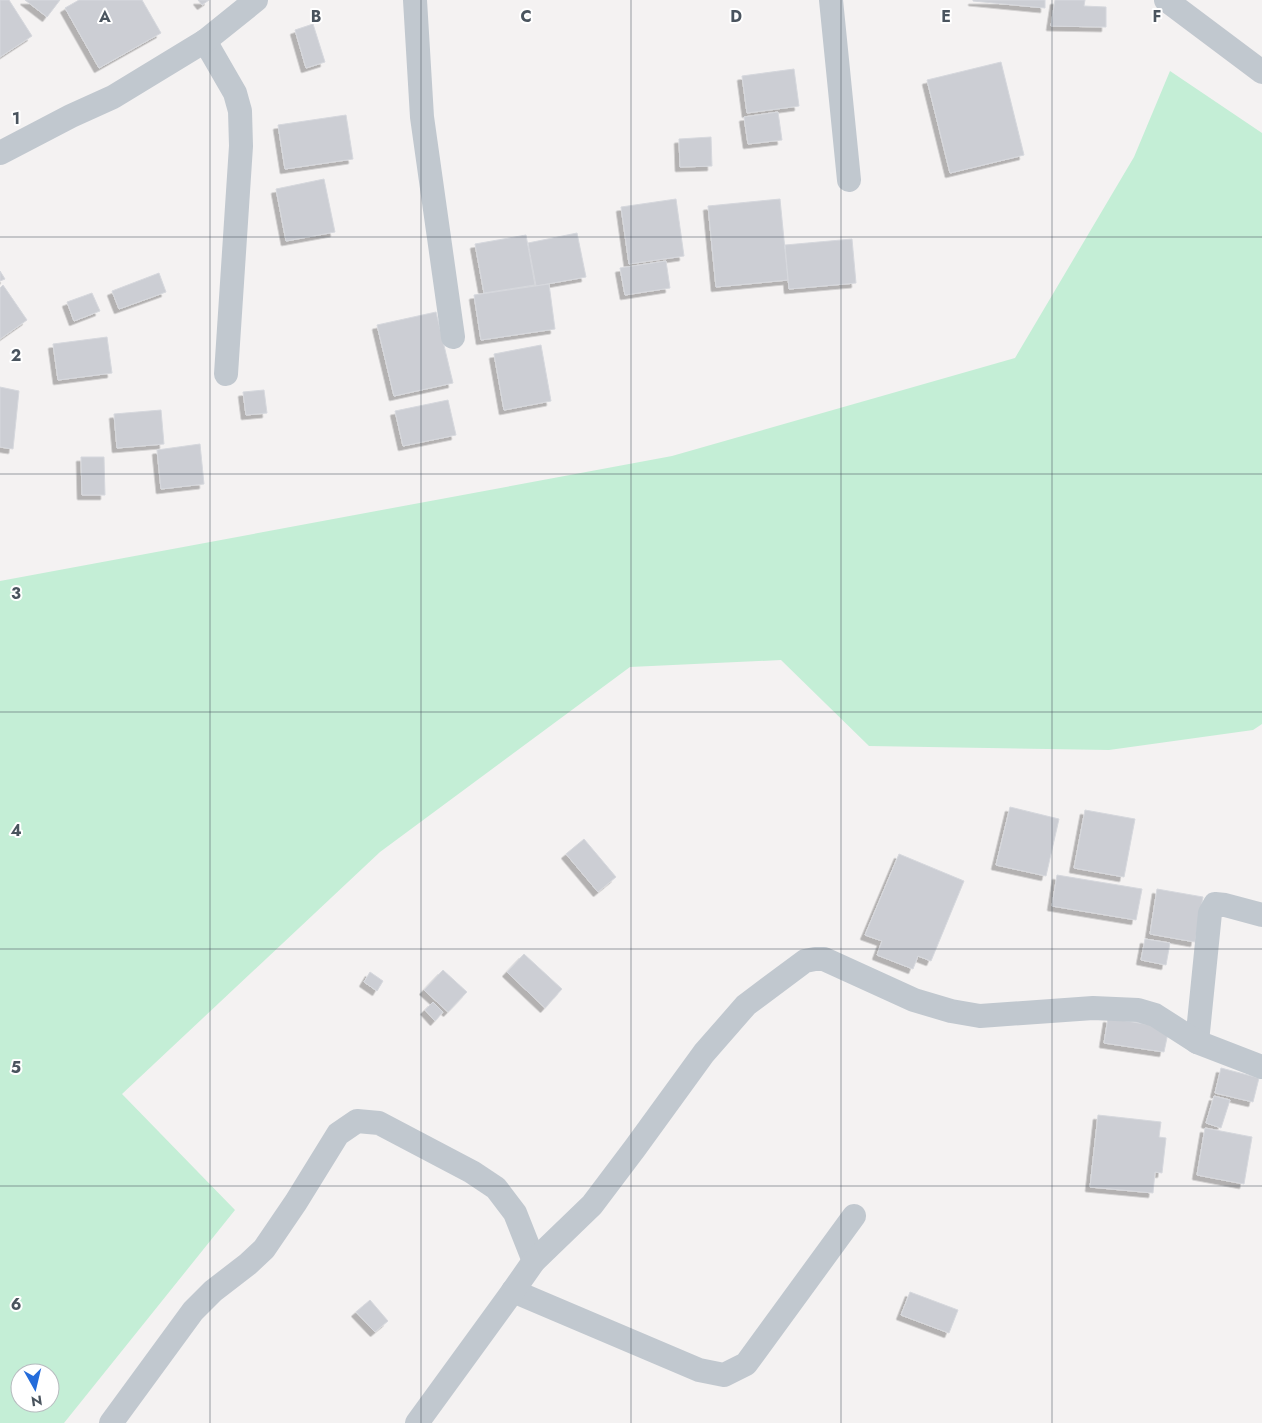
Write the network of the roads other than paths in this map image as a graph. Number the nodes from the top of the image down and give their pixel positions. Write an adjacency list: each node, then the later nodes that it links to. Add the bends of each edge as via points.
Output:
1 (256, 0): 5 (street)
2 (415, 0): 9 (street, via 422,117)
3 (831, 0): 8 (street)
4 (1166, 0): 6 (street)
5 (205, 41): 7 (street, via 114,97); 10 (street, via 235,93 240,111 241,146)
6 (1262, 72)
7 (0, 153)
8 (849, 180)
9 (453, 337)
10 (226, 374)
11 (1262, 916): 12 (street, via 1215,904 1210,913)
12 (1197, 1042): 13 (street); 15 (street, via 1138,1010 1093,1008 980,1016 951,1011 914,1000 824,959 805,961 746,1005 704,1053 592,1204)
13 (1262, 1068)
14 (854, 1216): 16 (street, via 746,1364 724,1375 699,1370)
15 (534, 1261): 16 (street); 17 (street, via 515,1213 496,1188 380,1122 357,1121 338,1134 264,1249 193,1311)
16 (513, 1291): 18 (street)
17 (111, 1423)
18 (417, 1423)

